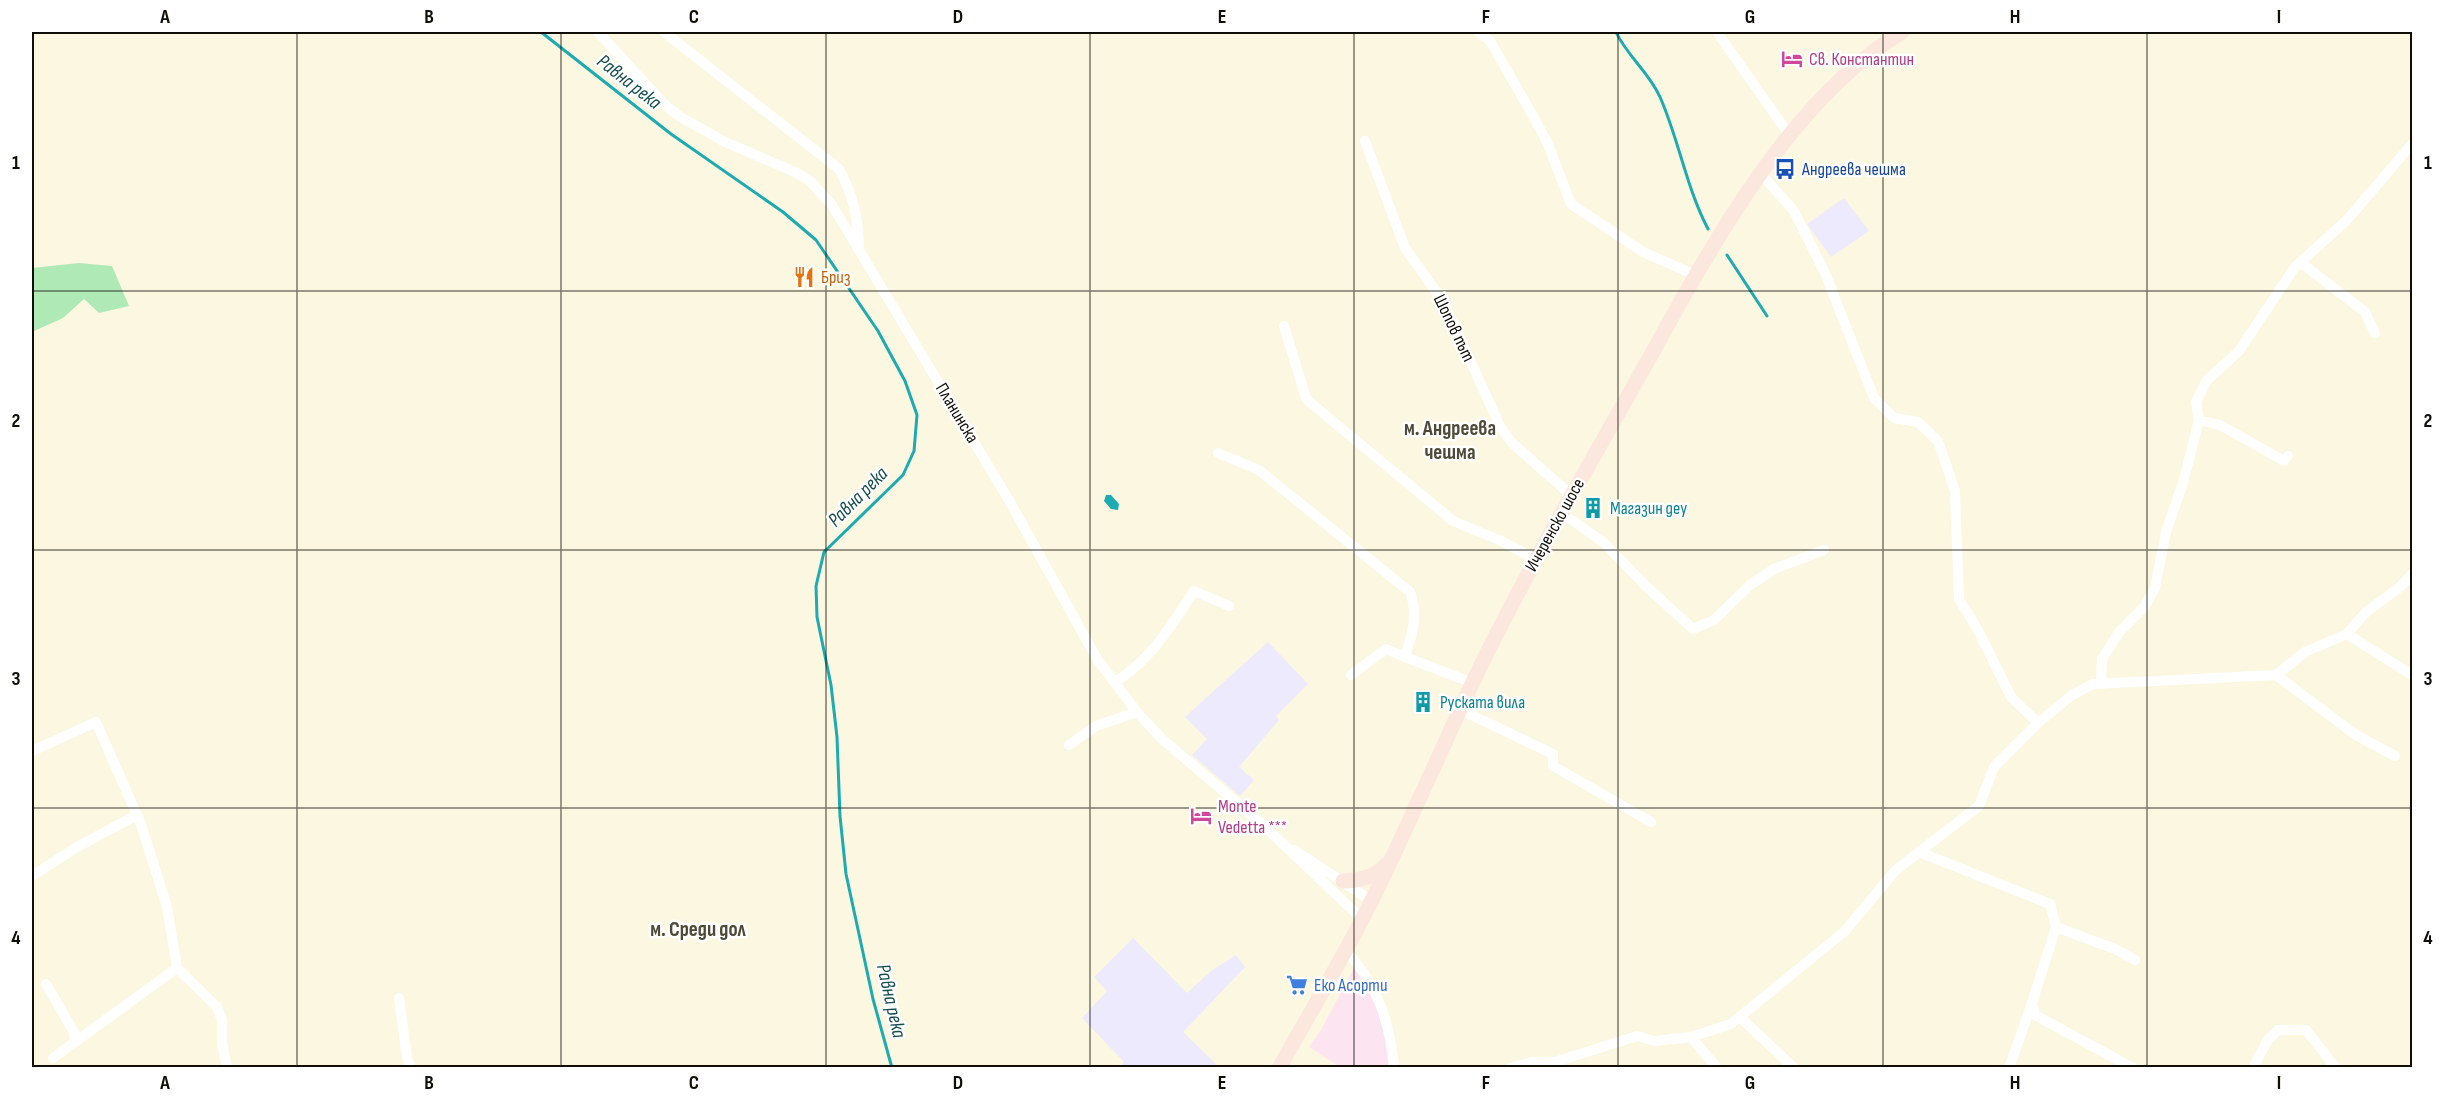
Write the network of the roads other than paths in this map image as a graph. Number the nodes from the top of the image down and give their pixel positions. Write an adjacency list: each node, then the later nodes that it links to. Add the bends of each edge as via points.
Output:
1 (598, 32): 10 (street, Планинска, via 679,116 810,181 832,205)
2 (664, 32): 10 (street, via 839,169 849,186 858,221)
3 (1478, 32): 12 (street, via 1490,41 1533,116 1571,204 1643,252)
4 (1717, 32): 6 (street)
5 (1902, 32): 6 (street, Ичеренско шосе, via 1881,44 1825,96)
6 (1790, 136): 9 (street, Ичеренско шосе)
7 (1365, 141): 18 (street, Шопов път, via 1405,248 1443,301 1500,426 1511,442)
8 (2412, 144): 11 (street, via 2347,220)
9 (1761, 174): 12 (street, Ичеренско шосе); 34 (street, via 1794,211 1825,273 1874,398 1894,418 1918,422 1938,441 1955,491 1959,599 2011,697)
10 (859, 247): 29 (street, Планинска, via 1010,502 1074,619)
11 (2300, 262): 14 (street, via 2365,312); 15 (street, via 2239,351 2206,380 2196,402)
12 (1695, 275): 18 (street, Ичеренско шосе)
13 (1284, 326): 21 (street, via 1306,398 1312,404 1452,521)
14 (2375, 333)
15 (2199, 420): 17 (street, via 2220,425 2284,461); 31 (street, via 2166,532 2155,588 2102,659)
16 (1218, 453): 25 (street, via 1259,470 1410,592 1416,606 1415,622)
17 (2288, 456)
18 (1572, 496): 19 (street, Ичеренско шосе)
19 (1562, 513): 20 (street, via 1604,542 1693,629 1714,620 1750,585 1774,569); 21 (street, Ичеренско шосе)
20 (1824, 550)
21 (1536, 559): 30 (street, Ичеренско шосе)
22 (2412, 574): 24 (street, via 2366,612)
23 (1229, 606): 29 (street, via 1194,591 1162,640 1137,669)
24 (2347, 634): 27 (street, via 2305,652); 28 (street)
25 (1405, 657): 26 (street, via 1386,649); 30 (street)
26 (1351, 675)
27 (2276, 675): 31 (street); 37 (street, via 2356,735)
28 (2412, 675)
29 (1115, 682): 33 (street, Планинска)
30 (1473, 683): 32 (street, Ичеренско шосе)
31 (2101, 684): 34 (street, via 2072,695)
32 (1461, 710): 39 (street, via 1553,754 1553,766); 42 (street, Ичеренско шосе)
33 (1137, 712): 35 (street, via 1096,726); 40 (street, Планинска, via 1161,738)
34 (2038, 723): 41 (street, via 1994,767 1979,806)
35 (1069, 745)
36 (32, 751): 38 (street, via 96,722)
37 (2395, 756)
38 (136, 815): 43 (street); 50 (street, via 167,907)
39 (1651, 822)
40 (1278, 839): 44 (street); 46 (street)
41 (1919, 852): 47 (street, via 2050,904); 54 (street, via 1894,871 1845,931)
42 (1390, 861): 44 (street, via 1364,880); 45 (street, Ичеренско шосе)
43 (32, 876)
44 (1343, 881): 45 (street)
45 (1372, 901): 46 (street, Ичеренско шосе)
46 (1362, 919): 48 (street, Ичеренско шосе)
47 (2056, 927): 49 (street); 53 (street)
48 (1345, 950): 61 (street, Ичеренско шосе); 62 (street, via 1362,968 1377,995 1389,1026)
49 (2135, 960)
50 (177, 968): 56 (street); 59 (street, via 217,1007)
51 (46, 984): 56 (street)
52 (399, 998): 60 (street)
53 (2031, 1003): 66 (street); 67 (street, via 2035,1015)
54 (1740, 1017): 55 (street, via 1731,1024); 65 (street)
55 (1691, 1037): 58 (street, via 1655,1041 1637,1036 1555,1062); 64 (street)
56 (75, 1040): 57 (street)
57 (53, 1058)
58 (1529, 1065): 63 (street)
59 (227, 1068)
60 (411, 1068)
61 (1279, 1068)
62 (1394, 1068)
63 (1510, 1068)
64 (1717, 1068)
65 (1794, 1068)
66 (2009, 1068)
67 (2133, 1068)
68 (2253, 1068): 69 (street, via 2266,1041 2278,1030 2306,1030)
69 (2336, 1068)

